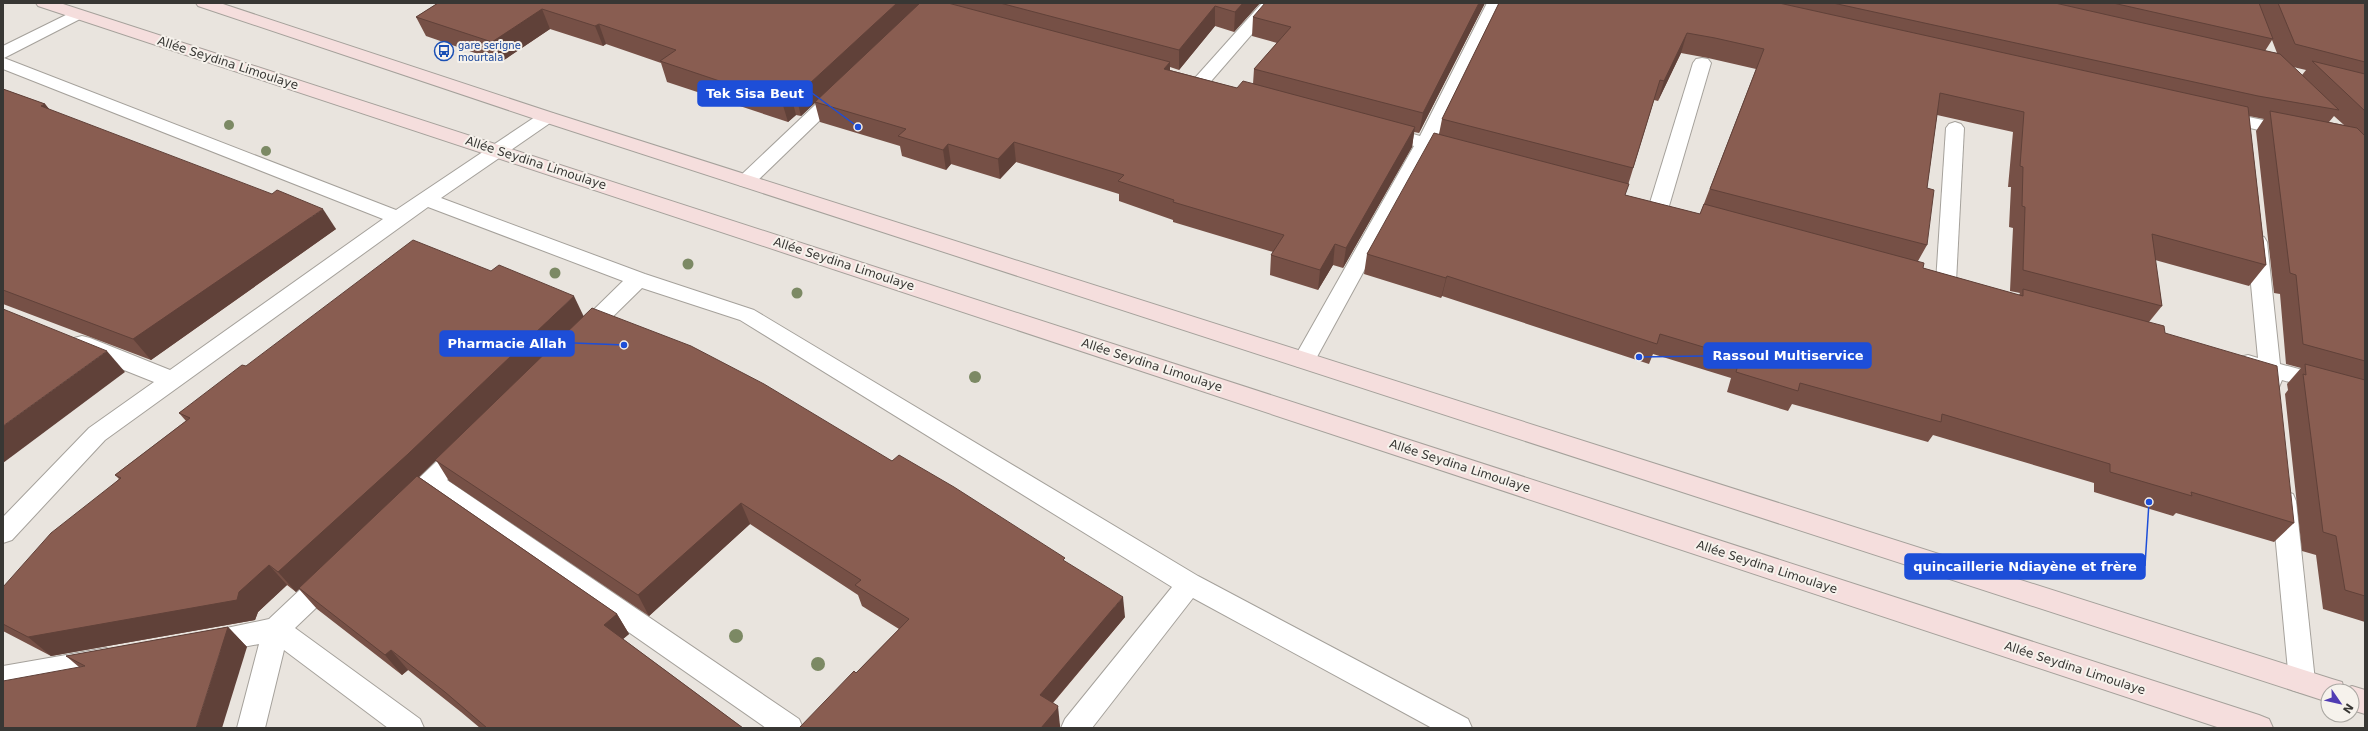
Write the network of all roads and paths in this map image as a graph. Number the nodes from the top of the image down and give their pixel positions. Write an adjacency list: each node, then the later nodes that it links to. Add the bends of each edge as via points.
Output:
1 (44, 3): 5 (main road, Allée Seydina Limoulaye)
2 (204, 3): 12 (main road)
3 (1271, 3): 10 (street, via 1192,81)
4 (1495, 3): 17 (street)
5 (76, 14): 6 (street); 19 (main road, Allée Seydina Limoulaye)
6 (3, 52)
7 (3, 63): 24 (street)
8 (1702, 63): 23 (street)
9 (852, 79): 21 (street)
10 (1222, 89)
11 (2206, 113): 13 (street)
12 (547, 117): 19 (street); 21 (main road)
13 (2244, 122): 16 (street); 18 (street)
14 (1365, 127): 17 (street)
15 (1955, 128): 27 (street)
16 (2304, 133)
17 (1425, 143): 20 (street); 31 (street)
18 (2247, 145)
19 (498, 151): 22 (street); 54 (main road, Allée Seydina Limoulaye)
20 (1470, 155)
21 (746, 181): 31 (main road)
22 (426, 199): 24 (street); 26 (street)
23 (1659, 206)
24 (398, 218): 33 (street)
25 (2255, 222): 32 (street)
26 (638, 279): 29 (street); 42 (street, via 747,315)
27 (1946, 282)
28 (62, 336): 33 (street)
29 (565, 350)
30 (2231, 358): 32 (street)
31 (1304, 360): 47 (main road)
32 (2270, 369): 34 (street); 35 (street)
33 (172, 380): 40 (street, via 97,434)
34 (2365, 395)
35 (2273, 400)
36 (482, 432): 38 (street)
37 (2281, 478): 47 (street)
38 (431, 482): 39 (street); 51 (street)
39 (391, 520)
40 (3, 533)
41 (345, 564): 43 (street)
42 (1188, 584): 52 (street); 53 (street)
43 (276, 629): 44 (street); 49 (street); 50 (street)
44 (182, 646)
45 (128, 656): 46 (street)
46 (3, 678)
47 (2302, 681): 48 (main road)
48 (2320, 687)
49 (251, 728)
50 (410, 728)
51 (790, 728)
52 (1075, 728)
53 (1458, 728)
54 (2259, 728)

